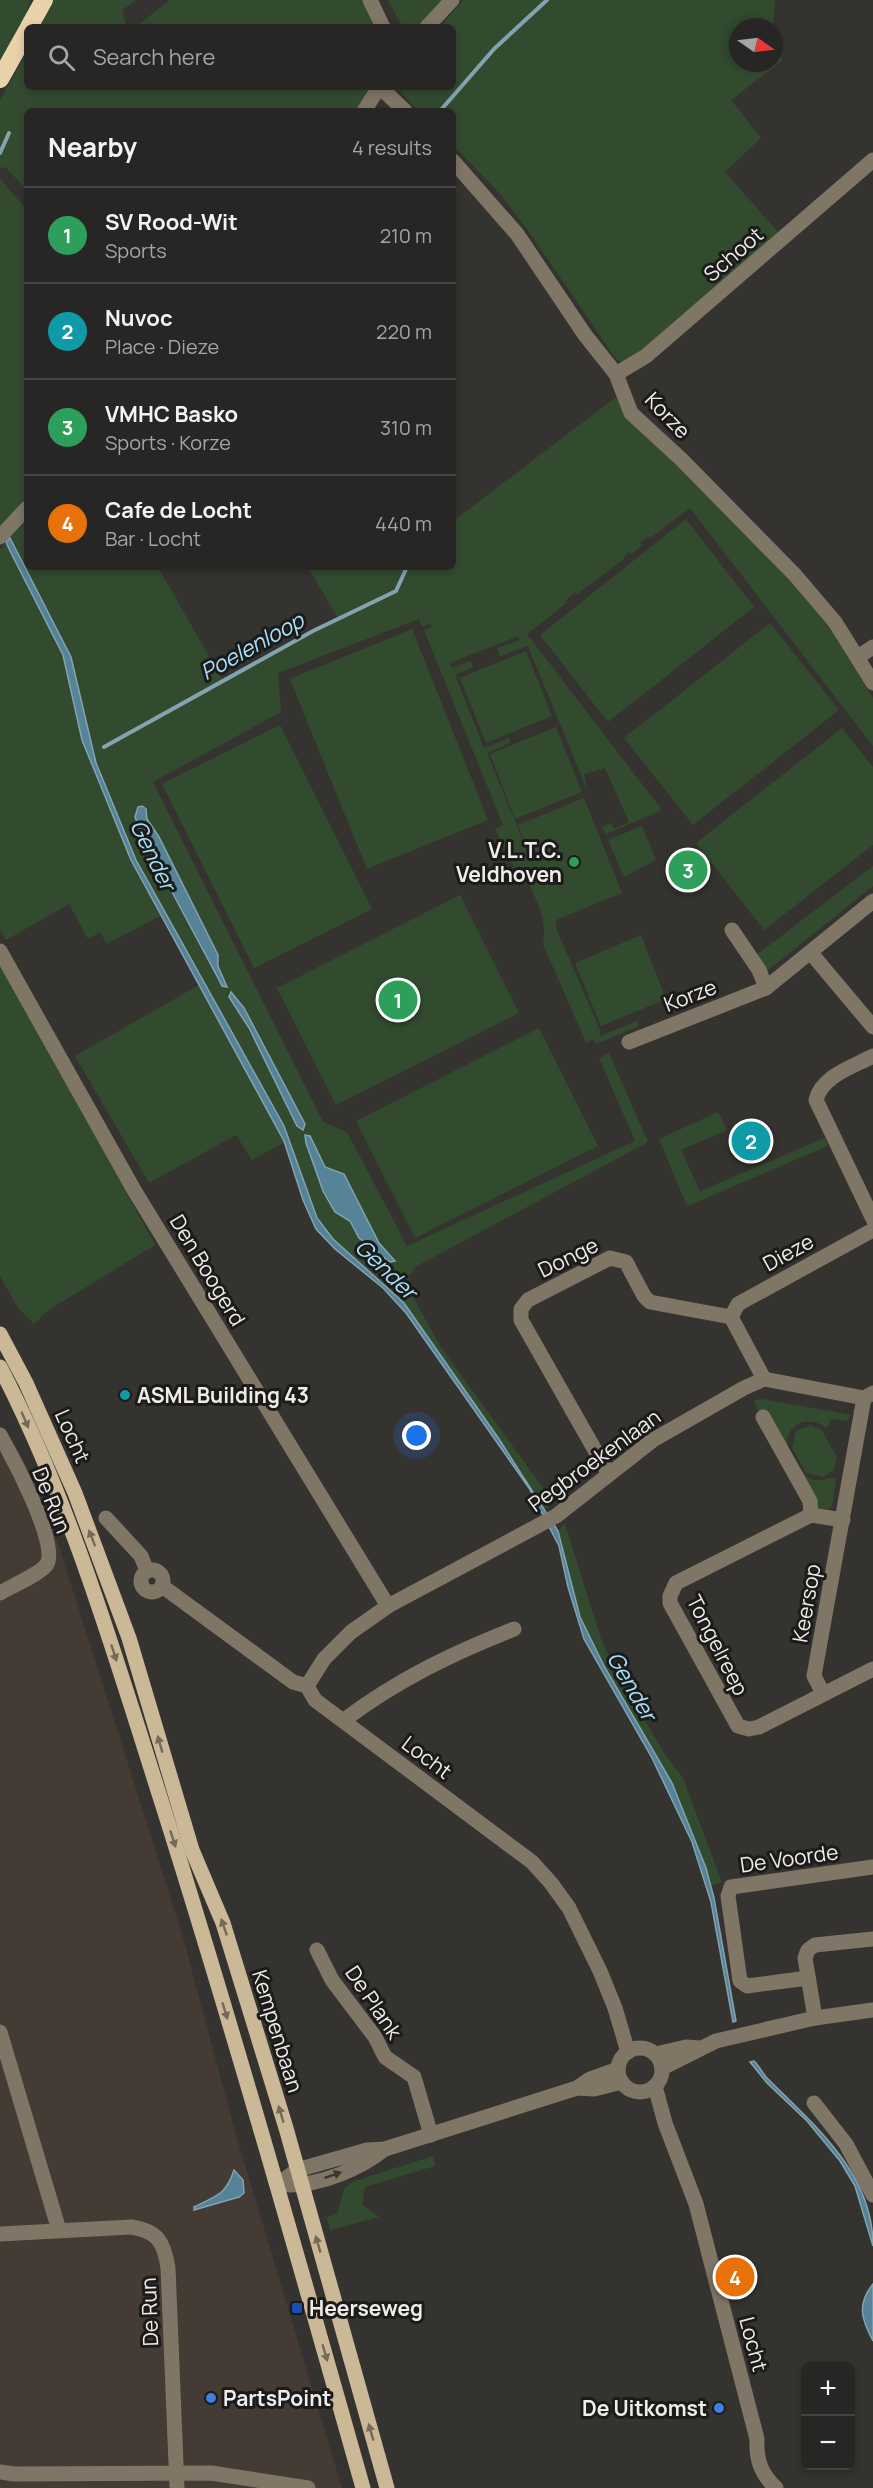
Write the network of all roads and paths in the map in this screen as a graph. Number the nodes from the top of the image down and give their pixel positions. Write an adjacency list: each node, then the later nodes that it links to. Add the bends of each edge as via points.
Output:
1 (44, 0): 4 (highway)
2 (370, 0): 5 (street)
3 (452, 0): 6 (street)
4 (31, 24)
5 (382, 24)
6 (430, 24)
7 (24, 36): 8 (highway)
8 (0, 79)
9 (378, 90): 11 (street)
10 (383, 90): 12 (street)
11 (366, 108)
12 (402, 108)
13 (873, 160): 15 (street, Schoot, via 646,356)
14 (456, 164): 15 (street, Korze, via 517,234)
15 (616, 374): 19 (street, Korze, via 631,413 795,575 835,622)
16 (24, 511): 17 (street)
17 (0, 537)
18 (873, 647): 19 (street)
19 (858, 657): 20 (street, Korze)
20 (873, 683)
21 (873, 902): 24 (street, Korze)
22 (732, 930): 25 (street, via 759,970)
23 (0, 951): 44 (street, Den Boogerd, via 134,1190)
24 (812, 952): 25 (street, Korze); 26 (street)
25 (766, 988): 27 (street, Korze)
26 (873, 1027)
27 (629, 1042)
28 (873, 1056): 29 (street, via 828,1080 816,1100)
29 (873, 1219)
30 (873, 1230): 31 (street, Dieze, via 738,1304)
31 (731, 1317): 34 (street); 38 (street, Donge, via 650,1302 626,1262 615,1257 524,1304 521,1320)
32 (0, 1334): 43 (main road, Locht, one-way to 32, via 75,1493 27,1383)
33 (0, 1367): 65 (main road, Locht, one-way to 65, via 61,1503 96,1598)
34 (764, 1379): 35 (street); 38 (street, Pegbroekenlaan, via 653,1440)
35 (869, 1396): 41 (street, Keersop)
36 (763, 1417): 39 (street, via 810,1501)
37 (0, 1436): 42 (street, De Run, via 47,1537 50,1557 46,1567)
38 (608, 1473): 44 (street, Pegbroekenlaan, via 540,1526)
39 (812, 1515): 41 (street); 48 (street, Tongelreep, via 676,1583 670,1603 738,1726 759,1727)
40 (106, 1518): 47 (street, Locht, via 141,1556 147,1571 161,1573 162,1586 293,1682)
41 (843, 1520): 48 (street, Keersop, via 814,1676)
42 (0, 1593)
43 (113, 1593): 64 (main road, Kempenbaan, one-way to 43, via 223,1923 192,1850)
44 (388, 1606): 47 (street, Pegbroekenlaan, via 351,1632 324,1659)
45 (514, 1629): 49 (street, via 450,1654 373,1698)
46 (871, 1676): 48 (street, Tongelreep)
47 (307, 1686): 49 (street, Locht, via 315,1700)
48 (823, 1693)
49 (344, 1720): 57 (street, Locht, via 531,1862 551,1883 569,1908)
50 (873, 1867): 53 (street, De Voorde, via 731,1887 728,1896 740,1981 747,1986)
51 (873, 1939): 53 (street, via 815,1945 805,1958)
52 (317, 1950): 62 (street, De Plank, via 385,2057 414,2077)
53 (808, 1978): 55 (street)
54 (873, 2010): 55 (street)
55 (815, 2018): 58 (street)
56 (0, 2032): 68 (street)
57 (634, 2050): 58 (street); 59 (street, via 623,2056)
58 (659, 2061): 60 (street, via 659,2081)
59 (620, 2076): 60 (street, via 628,2088); 62 (street, via 590,2079 577,2088)
60 (649, 2089): 76 (street, Locht, via 696,2204 757,2439)
61 (814, 2103): 67 (street, via 846,2144)
62 (431, 2134): 63 (street)
63 (385, 2149): 64 (street, via 367,2150); 66 (street, one-way to 63, via 370,2161)
64 (297, 2170): 65 (street); 66 (main road, Kempenbaan)
65 (277, 2185): 66 (street); 74 (main road, one-way to 74)
66 (302, 2185): 75 (main road, Kempenbaan, one-way to 66)
67 (873, 2195)
68 (59, 2230): 69 (street, De Run); 71 (street, De Run, via 147,2229 165,2250)
69 (0, 2234)
70 (0, 2472): 71 (street)
71 (176, 2472): 72 (street, De Run); 73 (street, via 211,2473)
72 (177, 2488)
73 (308, 2488)
74 (363, 2488)
75 (387, 2488)
76 (778, 2488)

